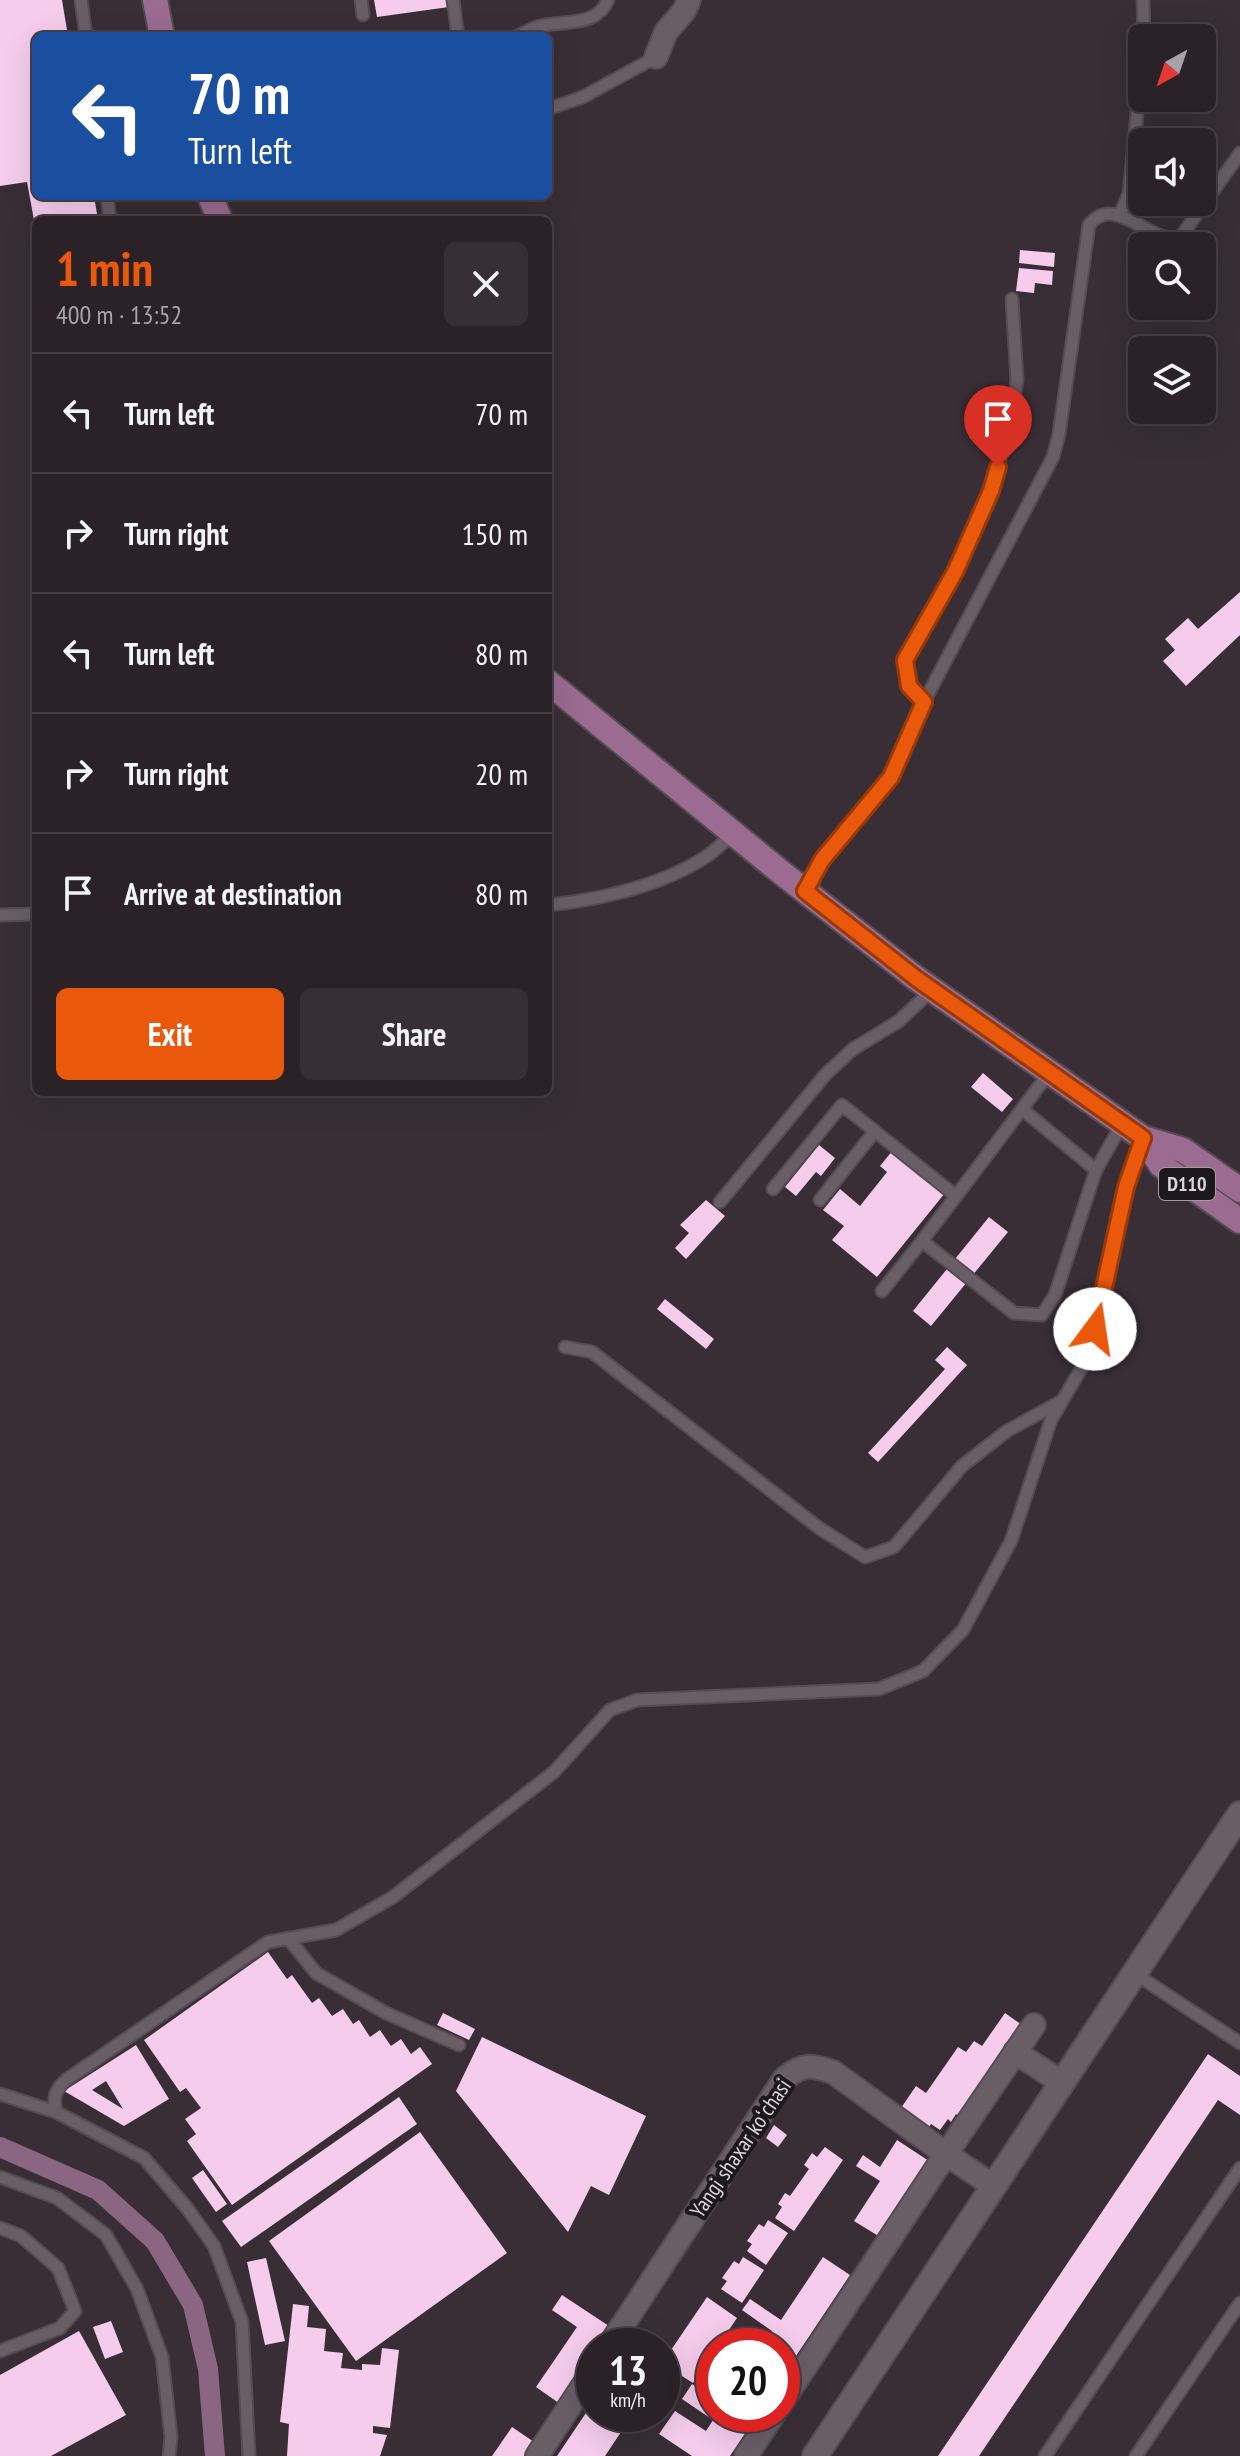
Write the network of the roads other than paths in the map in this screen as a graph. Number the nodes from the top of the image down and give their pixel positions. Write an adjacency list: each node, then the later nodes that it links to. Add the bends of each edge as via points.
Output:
1 (81, 0): 10 (lane)
2 (155, 0): 11 (main road)
3 (361, 0): 8 (lane)
4 (453, 0): 12 (lane)
5 (608, 0): 13 (lane, via 594,17)
6 (689, 0): 14 (street)
7 (1143, 0): 9 (lane)
8 (363, 15)
9 (1144, 24)
10 (85, 32)
11 (161, 32)
12 (457, 32)
13 (527, 32)
14 (656, 57): 15 (lane, via 583,97)
15 (552, 108)
16 (1137, 112): 18 (lane, via 1129,193)
17 (1240, 153): 18 (lane, via 1180,238 1169,240)
18 (1120, 215): 21 (lane, via 1095,216 1089,225 1053,457)
19 (1012, 299): 21 (lane, via 1017,380 991,491 955,572 905,660 909,686)
20 (552, 685): 22 (main road, D110)
21 (924, 702): 23 (lane, via 891,777 822,860)
22 (734, 834): 23 (main road, D110); 24 (lane, via 705,858 675,873 595,900)
23 (805, 891): 27 (main road, D110)
24 (552, 905)
25 (32, 914): 26 (lane)
26 (0, 915)
27 (932, 990): 28 (main road, D110); 38 (lane, via 825,1075)
28 (1049, 1073): 29 (lane); 30 (main road, D110)
29 (1022, 1109): 33 (lane); 36 (lane)
30 (1122, 1124): 32 (main road, D110); 33 (lane)
31 (875, 1131): 34 (lane, via 842,1105); 36 (lane); 37 (lane)
32 (1143, 1138): 35 (main road, D110, via 1183,1150); 39 (main road, D110, via 1161,1165); 43 (lane, via 1126,1187 1088,1357)
33 (1096, 1170): 40 (lane, via 1055,1295 1042,1315 1014,1313)
34 (773, 1189)
35 (1240, 1190)
36 (956, 1196): 40 (lane)
37 (820, 1200)
38 (720, 1202)
39 (1240, 1221)
40 (922, 1241): 41 (lane)
41 (882, 1291)
42 (565, 1347): 43 (lane, via 592,1352 819,1528 865,1557 894,1547 962,1466 1007,1431)
43 (1060, 1402): 45 (lane, via 1011,1541 963,1630 923,1671 879,1689 637,1700 610,1710 554,1772 393,1897 336,1930)
44 (1240, 1814): 46 (main road)
45 (288, 1938): 49 (lane, via 316,1973 386,2013); 53 (lane, via 268,1942 66,2080 57,2088)
46 (1133, 1973): 48 (lane); 51 (main road)
47 (1034, 2025): 50 (street)
48 (1240, 2043)
49 (459, 2045)
50 (1015, 2052): 51 (street); 54 (street)
51 (1061, 2082): 57 (main road)
52 (0, 2094): 53 (lane)
53 (56, 2112): 66 (lane, via 144,2158 214,2246 242,2322)
54 (946, 2154): 57 (street); 60 (street, Yangi shaxar koʻchasi, via 833,2072 798,2067 785,2078); 62 (street)
55 (1240, 2168): 70 (lane)
56 (0, 2177): 65 (lane, via 57,2198 106,2235 137,2289 162,2357)
57 (992, 2185): 69 (main road)
58 (0, 2228): 61 (lane, via 21,2236 58,2268 75,2311 60,2328)
59 (1240, 2303): 71 (lane)
60 (621, 2328)
61 (0, 2351)
62 (800, 2375)
63 (576, 2396): 67 (street)
64 (762, 2432): 68 (street)
65 (169, 2456)
66 (249, 2456)
67 (537, 2456)
68 (746, 2456)
69 (815, 2456)
70 (1045, 2456)
71 (1136, 2456)

